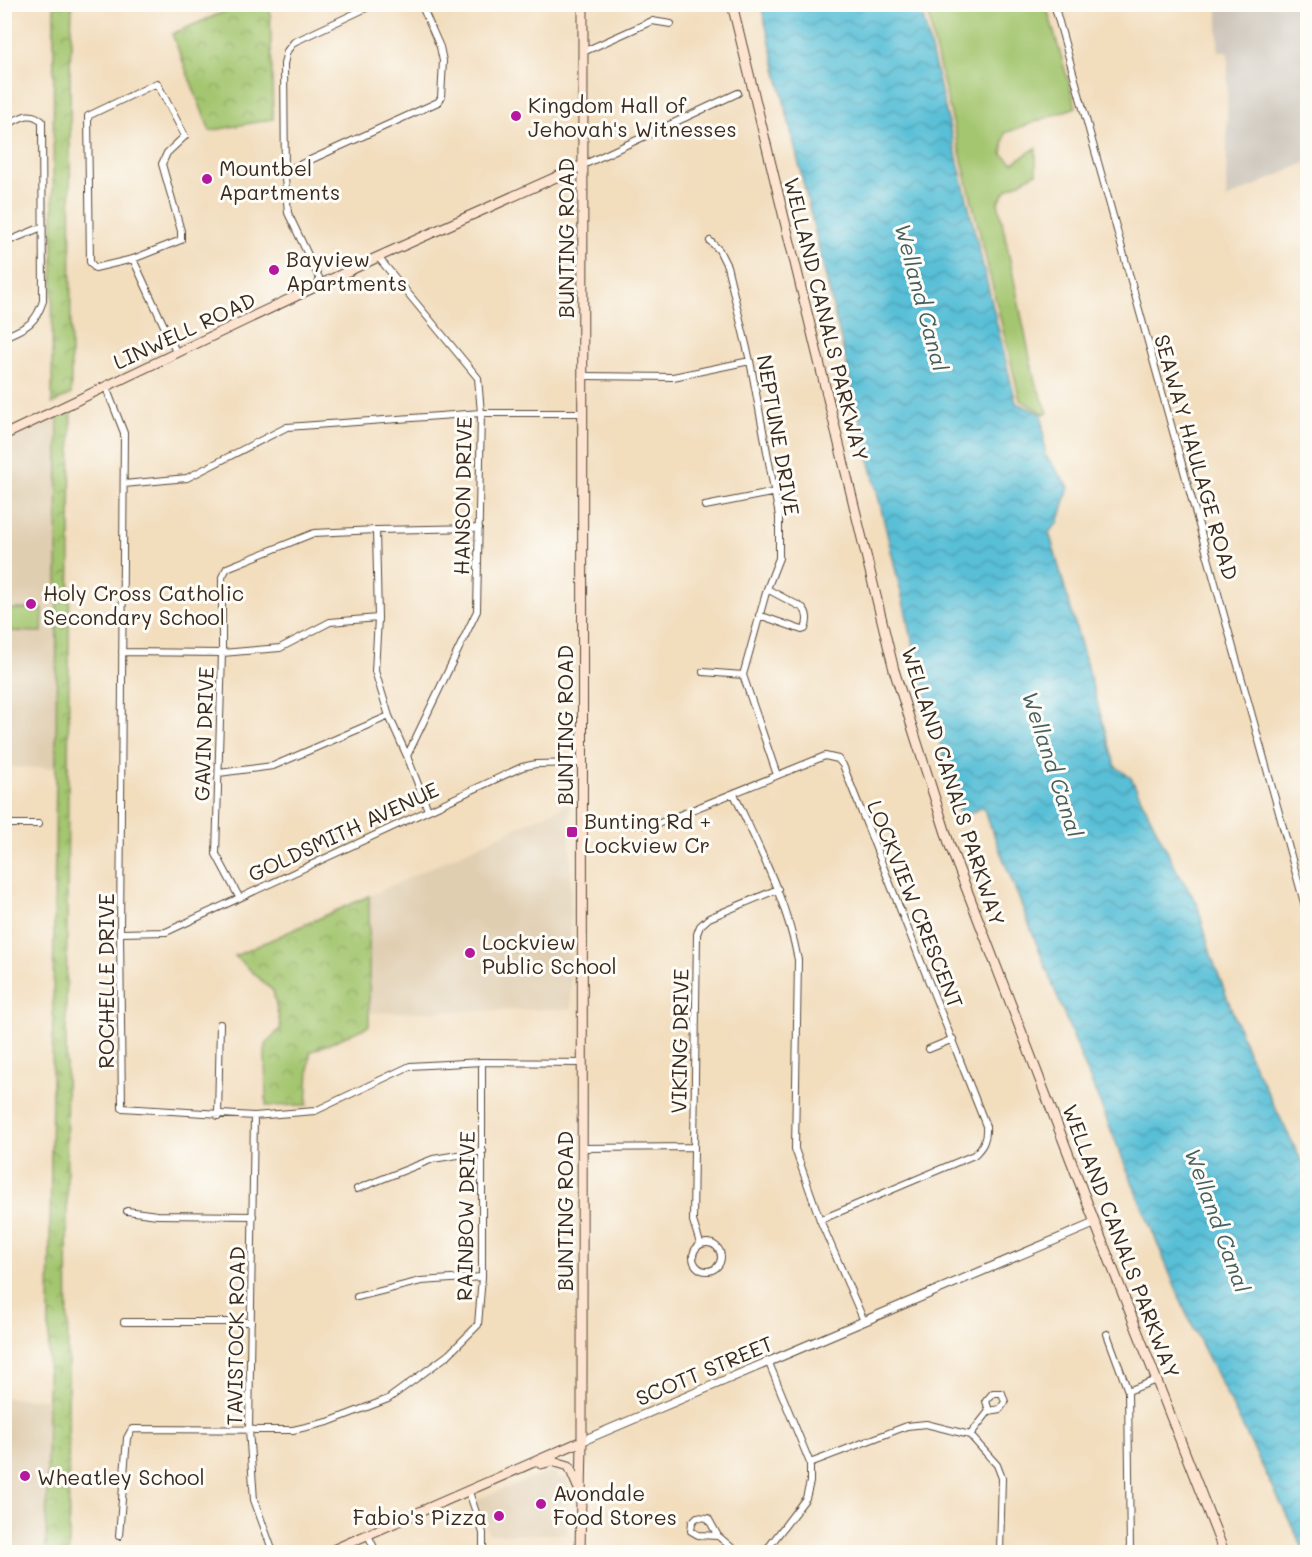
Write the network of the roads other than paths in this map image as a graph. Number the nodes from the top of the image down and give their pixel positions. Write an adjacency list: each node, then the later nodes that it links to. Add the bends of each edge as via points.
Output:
1 (375, 4): 11 (street, via 294,42 287,51)
2 (421, 4): 11 (street, via 443,61 438,102)
3 (583, 4): 7 (main road, BUNTING ROAD)
4 (732, 4): 66 (main road, WELLAND CANALS PARKWAY, via 894,670 950,846)
5 (1054, 4): 50 (street, SEAWAY HAULAGE ROAD)
6 (671, 24): 7 (street, via 652,21)
7 (583, 52): 10 (main road, BUNTING ROAD)
8 (738, 93): 10 (street, LINWELL ROAD)
9 (4, 126): 12 (street, via 30,114 42,121)
10 (583, 165): 15 (main road, LINWELL ROAD); 21 (main road, BUNTING ROAD)
11 (286, 171): 17 (street, via 288,213)
12 (42, 226): 14 (street); 18 (street, via 43,301 39,315 30,325)
13 (710, 241): 20 (street, NEPTUNE DRIVE, via 727,266)
14 (4, 243)
15 (378, 257): 17 (main road, LINWELL ROAD); 23 (street, HANSON DRIVE, via 478,378)
16 (133, 259): 16 (street, via 181,240 162,164 166,153 185,136 157,83 88,116 90,262 95,268); 19 (street)
17 (322, 284): 19 (main road, LINWELL ROAD)
18 (4, 337)
19 (177, 354): 22 (main road, LINWELL ROAD)
20 (750, 361): 21 (street, via 673,377); 27 (street, NEPTUNE DRIVE)
21 (582, 376): 24 (main road, BUNTING ROAD)
22 (106, 387): 25 (main road, LINWELL ROAD); 26 (street, ROCHELLE DRIVE, via 124,433)
23 (481, 413): 24 (street); 26 (street, via 286,427 187,478); 29 (street, HANSON DRIVE)
24 (582, 413): 40 (main road, BUNTING ROAD)
25 (4, 435)
26 (124, 484): 34 (street, ROCHELLE DRIVE)
27 (776, 492): 28 (street); 31 (street, NEPTUNE DRIVE, via 779,558)
28 (705, 506)
29 (479, 528): 30 (street); 39 (street, HANSON DRIVE, via 477,611)
30 (376, 530): 33 (street); 35 (street, GAVIN DRIVE, via 314,533 227,568 222,577)
31 (767, 589): 32 (street, NEPTUNE DRIVE); 32 (street, via 803,608 807,625 802,630)
32 (759, 615): 37 (street, NEPTUNE DRIVE)
33 (378, 618): 35 (street, via 330,622 280,648); 38 (street, via 375,671)
34 (122, 652): 35 (street); 51 (street, ROCHELLE DRIVE)
35 (222, 653): 41 (street, GAVIN DRIVE)
36 (703, 672): 37 (street)
37 (743, 675): 42 (street)
38 (389, 716): 39 (street); 41 (street, via 273,766)
39 (407, 756): 44 (street)
40 (582, 763): 44 (street, GOLDSMITH AVENUE, via 522,767); 45 (main road, BUNTING ROAD)
41 (219, 772): 49 (street, GAVIN DRIVE, via 216,854)
42 (777, 775): 43 (street, LOCKVIEW CRESCENT); 53 (street, LOCKVIEW CRESCENT, via 825,756 838,759 843,765)
43 (734, 794): 45 (street, LOCKVIEW CRESCENT, via 655,825); 48 (street)
44 (428, 810): 49 (street, GOLDSMITH AVENUE)
45 (582, 823): 56 (main road, BUNTING ROAD)
46 (4, 824): 47 (street)
47 (39, 824)
48 (778, 889): 59 (street, VIKING DRIVE, via 709,918 697,934); 65 (street, via 798,960 795,1149)
49 (238, 897): 51 (street, GOLDSMITH AVENUE, via 166,932)
50 (1308, 917)
51 (120, 933): 57 (street, ROCHELLE DRIVE, via 122,1108)
52 (220, 1024): 57 (street)
53 (953, 1039): 54 (street); 65 (street, LOCKVIEW CRESCENT, via 986,1126 982,1148 974,1155)
54 (929, 1049)
55 (482, 1062): 56 (street, ROCHELLE DRIVE); 58 (street, ROCHELLE DRIVE, via 410,1066 315,1112); 61 (street, RAINBOW DRIVE)
56 (582, 1063): 60 (main road, BUNTING ROAD)
57 (218, 1116): 58 (street, ROCHELLE DRIVE)
58 (254, 1116): 64 (street, TAVISTOCK ROAD)
59 (693, 1147): 60 (street); 67 (street, VIKING DRIVE, via 693,1221)
60 (582, 1148): 80 (main road, BUNTING ROAD)
61 (483, 1151): 62 (street, via 432,1159); 68 (street, RAINBOW DRIVE)
62 (357, 1189)
63 (127, 1211): 64 (street)
64 (253, 1216): 72 (street, TAVISTOCK ROAD)
65 (820, 1220): 70 (street)
66 (1095, 1222): 70 (street, SCOTT STREET); 75 (main road, WELLAND CANALS PARKWAY)
67 (700, 1243): 67 (street, VIKING DRIVE, via 692,1253 694,1264 702,1271 715,1271 722,1262 720,1249)
68 (482, 1277): 69 (street, via 421,1281); 78 (street, RAINBOW DRIVE, via 478,1324 448,1355 388,1399 328,1422 292,1430)
69 (357, 1297)
70 (864, 1321): 74 (street, SCOTT STREET)
71 (124, 1322): 72 (street)
72 (250, 1322): 78 (street, TAVISTOCK ROAD)
73 (1107, 1334): 76 (street)
74 (769, 1363): 80 (street, SCOTT STREET); 81 (street)
75 (1156, 1380): 76 (street); 97 (main road, WELLAND CANALS PARKWAY)
76 (1128, 1391): 96 (street)
77 (989, 1411): 79 (street)
78 (249, 1429): 86 (street, RAINBOW DRIVE, via 132,1429 127,1438); 88 (street, TAVISTOCK ROAD, via 254,1500)
79 (970, 1435): 81 (street, via 926,1424 907,1425); 95 (street, via 997,1465 1002,1478)
80 (582, 1441): 82 (main road, SCOTT STREET); 84 (main road, BUNTING ROAD)
81 (810, 1463): 94 (street, via 806,1498)
82 (519, 1470): 83 (main road, SCOTT STREET); 84 (main road, via 552,1461 562,1463 569,1466)
83 (469, 1492): 85 (main road, SCOTT STREET); 91 (street, via 483,1533)
84 (580, 1492): 92 (main road, BUNTING ROAD)
85 (368, 1535): 89 (main road, SCOTT STREET); 90 (street)
86 (119, 1536)
87 (718, 1536): 87 (street, via 708,1518 697,1517 692,1522 690,1531); 93 (street)
88 (273, 1552)
89 (328, 1552)
90 (376, 1552)
91 (483, 1552)
92 (580, 1552)
93 (737, 1552)
94 (765, 1552)
95 (1000, 1552)
96 (1130, 1552)
97 (1224, 1552)

